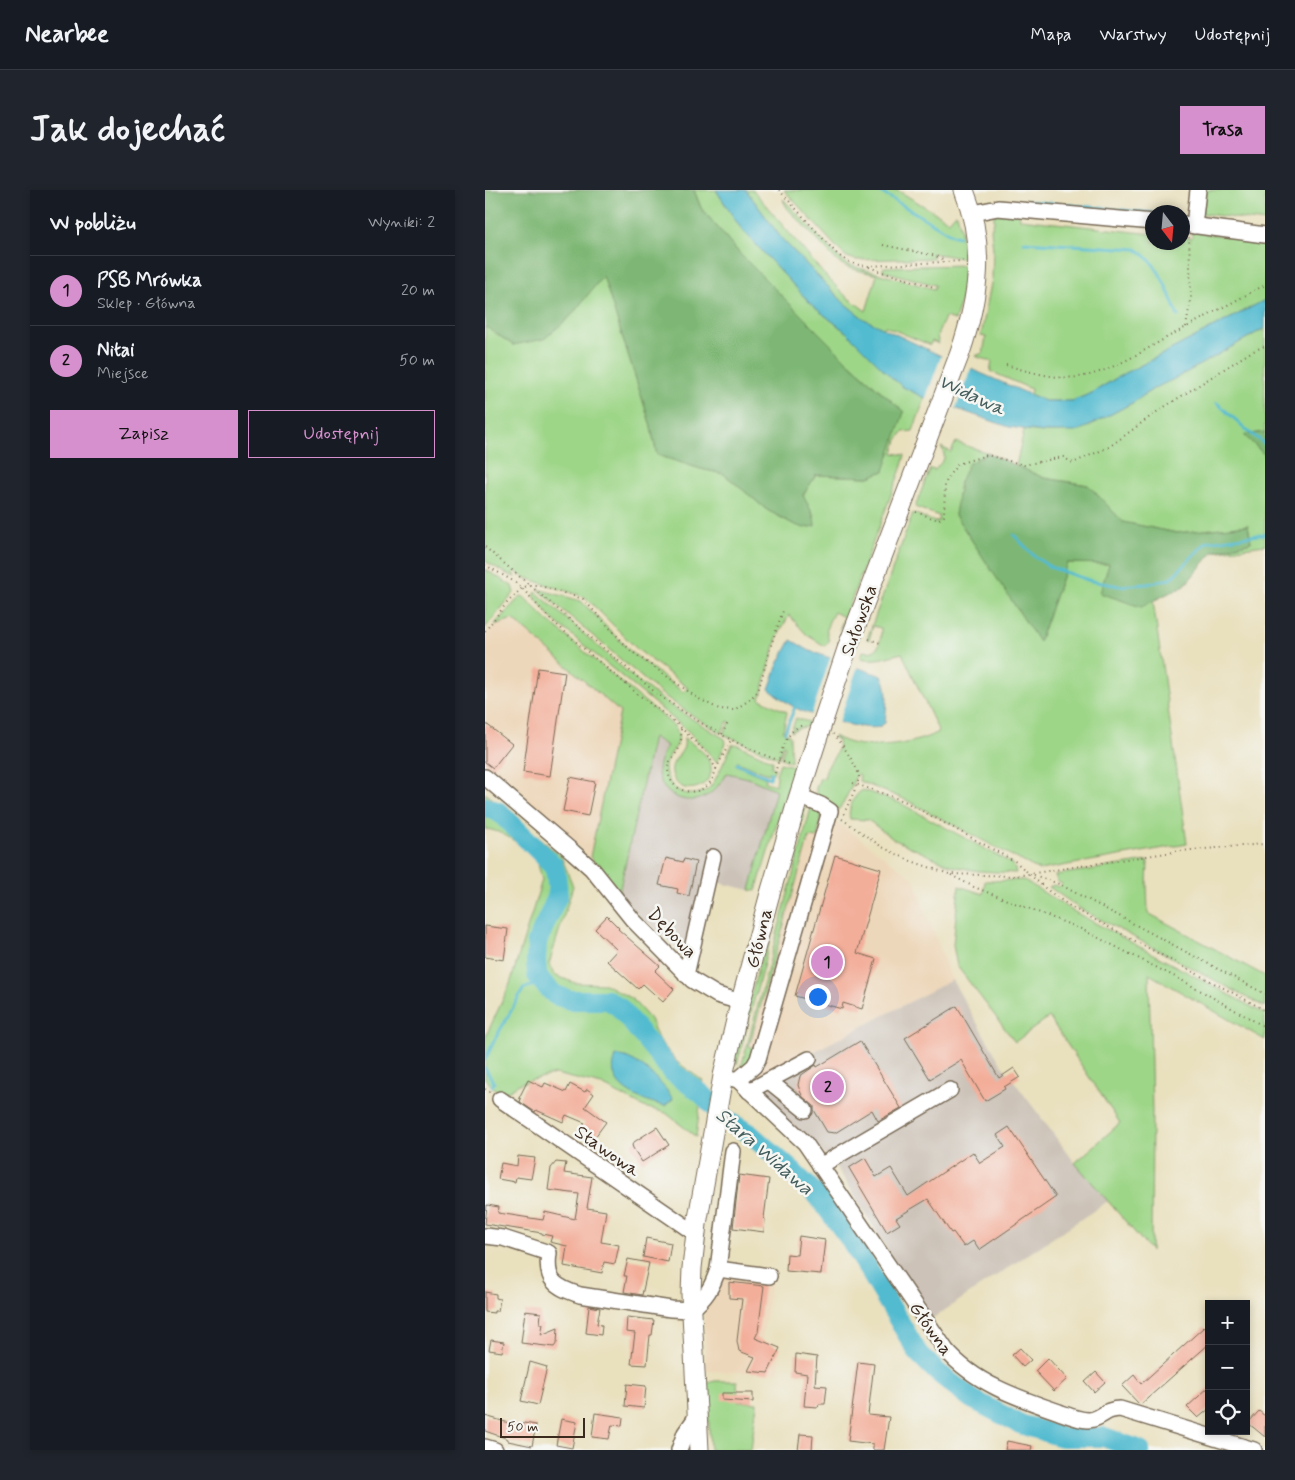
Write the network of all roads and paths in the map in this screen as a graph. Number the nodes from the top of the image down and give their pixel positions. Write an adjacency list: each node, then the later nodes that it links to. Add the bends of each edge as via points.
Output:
1 (779, 190): 13 (path, via 837,254 851,263)
2 (964, 190): 4 (main road)
3 (1197, 190): 5 (street)
4 (973, 214): 6 (street, via 997,208); 19 (main road, Sułowska, via 978,253 977,286 971,316)
5 (1190, 217)
6 (1145, 221)
7 (1190, 225): 8 (street)
8 (1265, 235)
9 (883, 245): 11 (path)
10 (1189, 250): 16 (path, via 1191,297)
11 (949, 261): 12 (path); 13 (path)
12 (967, 261)
13 (867, 266): 15 (path)
14 (1265, 285): 16 (path)
15 (934, 287)
16 (1186, 327): 18 (path, via 1129,359 1077,378)
17 (1265, 346): 19 (path, via 1158,411 1109,447 1073,463 1063,457 1024,465 987,455 958,464 950,474 945,484 944,516 938,520)
18 (1007, 365)
19 (901, 507): 30 (main road, Sułowska, bridge)
20 (485, 548): 22 (path)
21 (485, 565): 23 (path)
22 (530, 585): 23 (path); 24 (path, via 583,599 631,651 699,700 719,709 734,710 758,691); 31 (path, via 656,693)
23 (522, 588): 25 (path); 29 (path, via 547,617)
24 (784, 608)
25 (485, 631)
26 (869, 639): 27 (path)
27 (880, 643)
28 (729, 721): 31 (path)
29 (681, 728): 35 (path, via 707,753); 35 (path, via 679,747 668,767 673,784 681,790 697,791 712,780)
30 (820, 730): 33 (path, via 797,727); 39 (path, via 852,761 859,775); 40 (main road, Sułowska)
31 (721, 735): 32 (path)
32 (731, 740): 33 (path); 35 (path)
33 (779, 760): 34 (path); 36 (path)
34 (790, 764)
35 (716, 769)
36 (775, 773)
37 (485, 777): 46 (street, Dębowa, via 592,869 633,920)
38 (853, 783): 39 (path)
39 (857, 784): 41 (path); 45 (path, via 903,801 1016,862)
40 (798, 799): 41 (street, via 811,800); 48 (main road, Główna)
41 (836, 815): 44 (path, via 882,847); 53 (street, via 824,829 758,1059)
42 (1265, 844): 45 (path, via 1180,851)
43 (713, 857): 46 (street)
44 (949, 874): 45 (path); 50 (path, via 1081,929)
45 (1032, 874): 47 (path, via 1059,884); 49 (path, via 1071,907)
46 (686, 975): 48 (street, Dębowa, via 717,995)
47 (1265, 994)
48 (741, 1002): 53 (main road, Główna)
49 (1265, 1010)
50 (1265, 1027)
51 (809, 1060): 52 (street)
52 (769, 1081): 53 (street); 56 (street)
53 (733, 1085): 58 (street, Główna, via 805,1143); 59 (main road, Główna)
54 (950, 1090): 58 (street)
55 (499, 1099): 59 (street, Stawowa, via 689,1229)
56 (805, 1110)
57 (733, 1151): 61 (street)
58 (820, 1166): 69 (street, Główna, via 946,1350 963,1368 1024,1400 1087,1420 1120,1409)
59 (697, 1227): 63 (main road, Główna)
60 (485, 1236): 63 (street, via 503,1238 549,1253 551,1277 560,1288 580,1294)
61 (718, 1269): 62 (street); 63 (street, via 704,1299)
62 (769, 1276)
63 (691, 1310): 64 (main road, Główna)
64 (697, 1416): 67 (street, via 685,1433); 68 (main road, Główna)
65 (485, 1447): 66 (street)
66 (495, 1450)
67 (679, 1450)
68 (699, 1450)
69 (1254, 1450)

